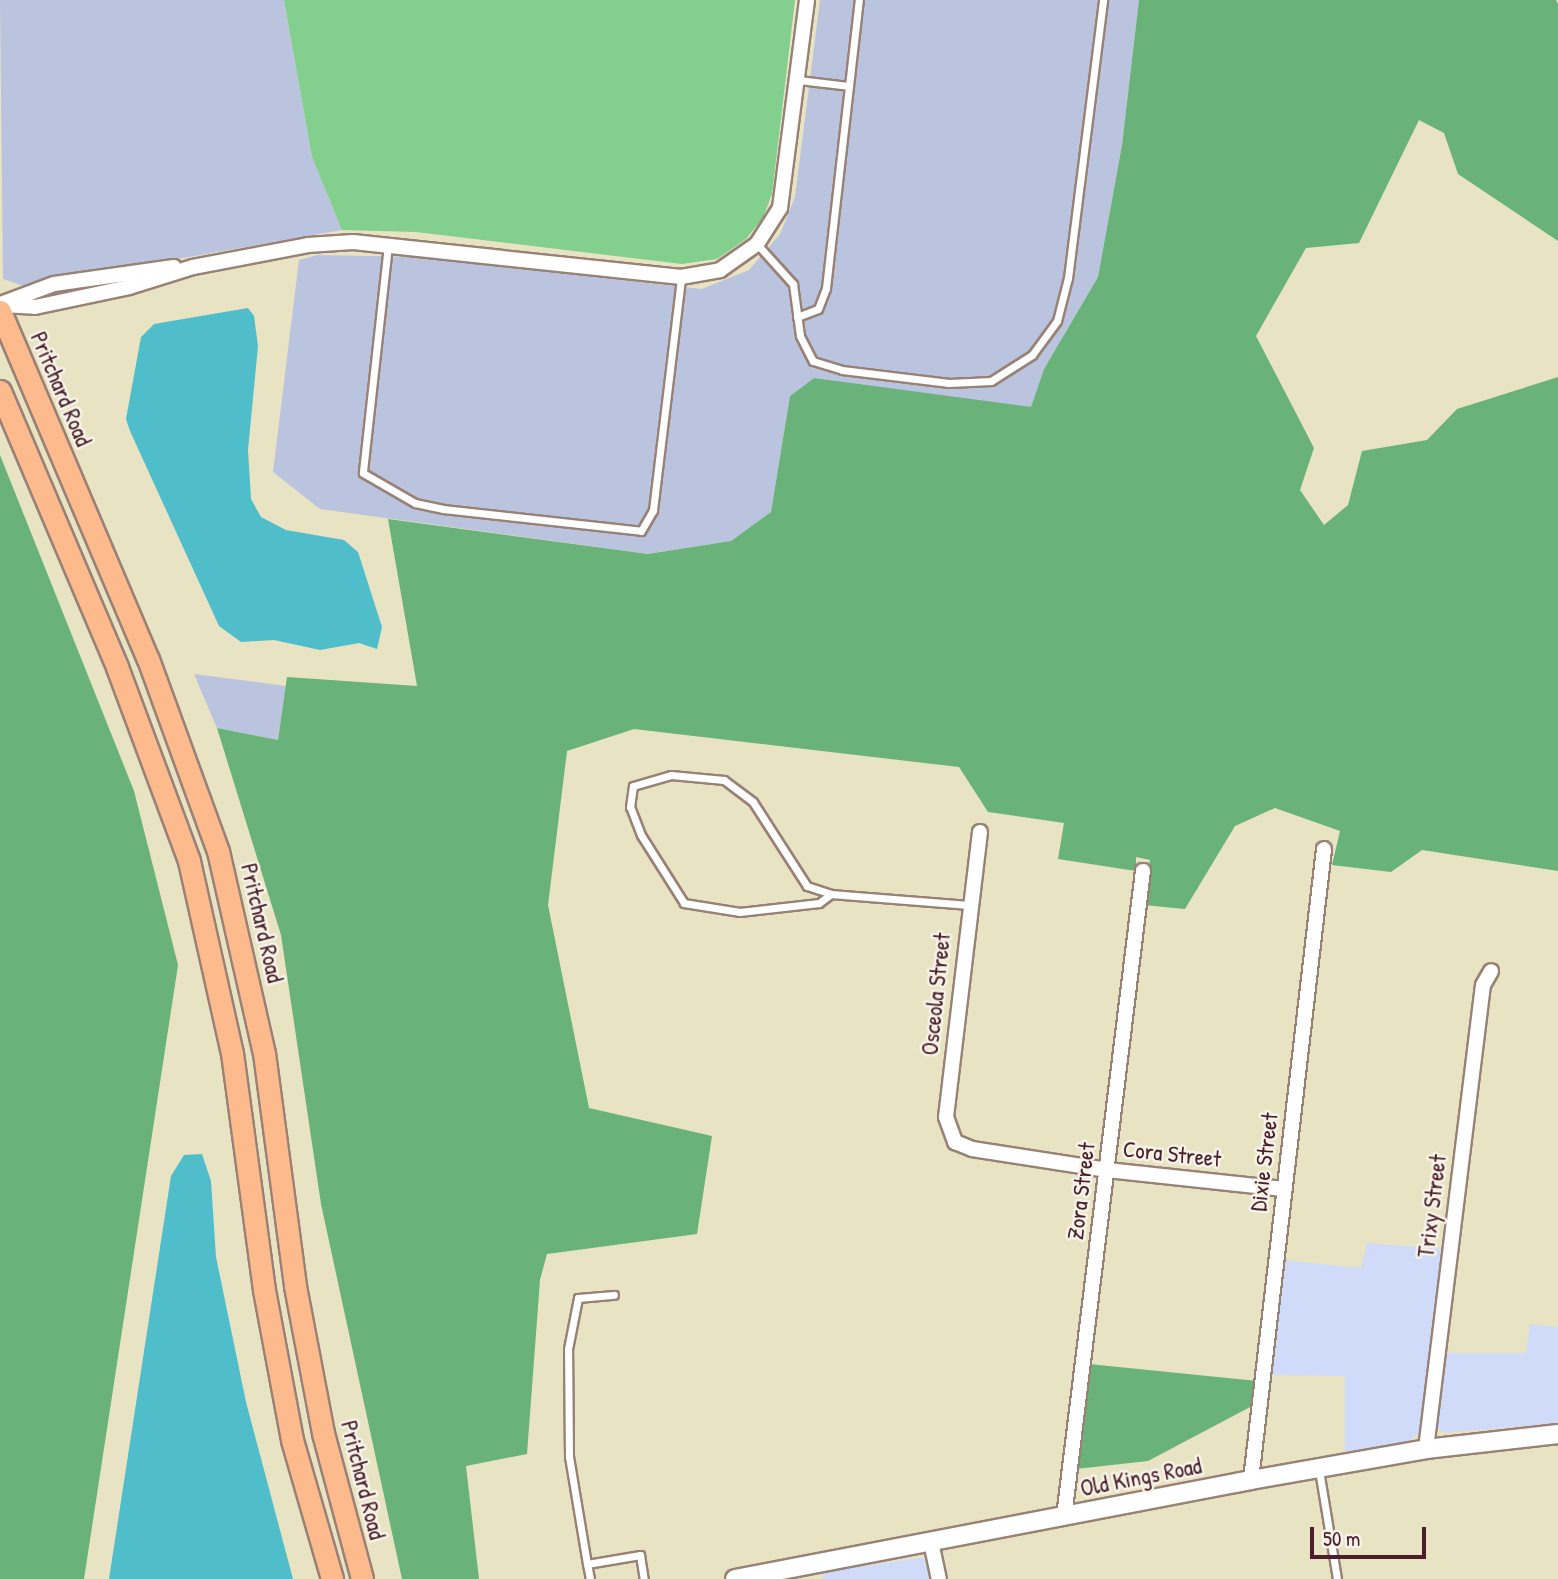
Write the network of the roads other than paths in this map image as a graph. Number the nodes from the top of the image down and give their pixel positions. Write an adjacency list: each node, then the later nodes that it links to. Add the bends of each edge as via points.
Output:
1 (807, 0): 4 (street)
2 (859, 0): 5 (lane)
3 (1103, 0): 11 (lane, via 1069,278 1056,321 1032,355 991,381 949,383 842,370 813,361 800,336)
4 (798, 80): 5 (lane); 7 (street, via 780,208)
5 (849, 86): 11 (lane, via 826,288 818,309)
6 (388, 243): 8 (street); 8 (lane, via 362,473 415,503 443,509 641,531 653,510); 9 (street, via 308,245 193,267 129,287 35,307)
7 (757, 244): 8 (street, via 720,270); 11 (lane, via 793,284)
8 (681, 277)
9 (0, 305)
10 (0, 311): 31 (main road, Pritchard Road, via 148,659 218,850 264,1053 295,1286 323,1433)
11 (797, 317)
12 (0, 391): 30 (main road, via 136,714 189,861 230,1041 264,1290 292,1440)
13 (980, 832): 17 (street, Osceola Street)
14 (1324, 849): 21 (street, Dixie Street)
15 (1143, 871): 20 (street, Zora Street)
16 (831, 894): 16 (lane, via 807,886 753,802 724,780 671,775 632,786 629,807 641,835 684,903 740,912 819,903); 17 (lane)
17 (969, 905): 19 (street, Osceola Street, via 946,1117 955,1142)
18 (1491, 971): 24 (street, Trixy Street, via 1483,985)
19 (972, 1149): 20 (street, Cora Street)
20 (1107, 1170): 21 (street, Cora Street); 27 (street, Zora Street)
21 (1284, 1189): 26 (street, Dixie Street)
22 (614, 1295): 29 (lane, via 578,1298 568,1349 569,1457)
23 (1558, 1434): 24 (street, Old Kings Road)
24 (1426, 1449): 25 (street, Old Kings Road)
25 (1319, 1470): 26 (street, Old Kings Road); 36 (lane)
26 (1251, 1480): 27 (street, Old Kings Road)
27 (1064, 1517): 28 (street, Old Kings Road)
28 (931, 1542): 34 (street, Old Kings Road); 35 (street)
29 (587, 1564): 32 (lane); 33 (lane, via 640,1555)
30 (332, 1579)
31 (362, 1579)
32 (590, 1579)
33 (644, 1579)
34 (736, 1579)
35 (939, 1579)
36 (1337, 1579)

